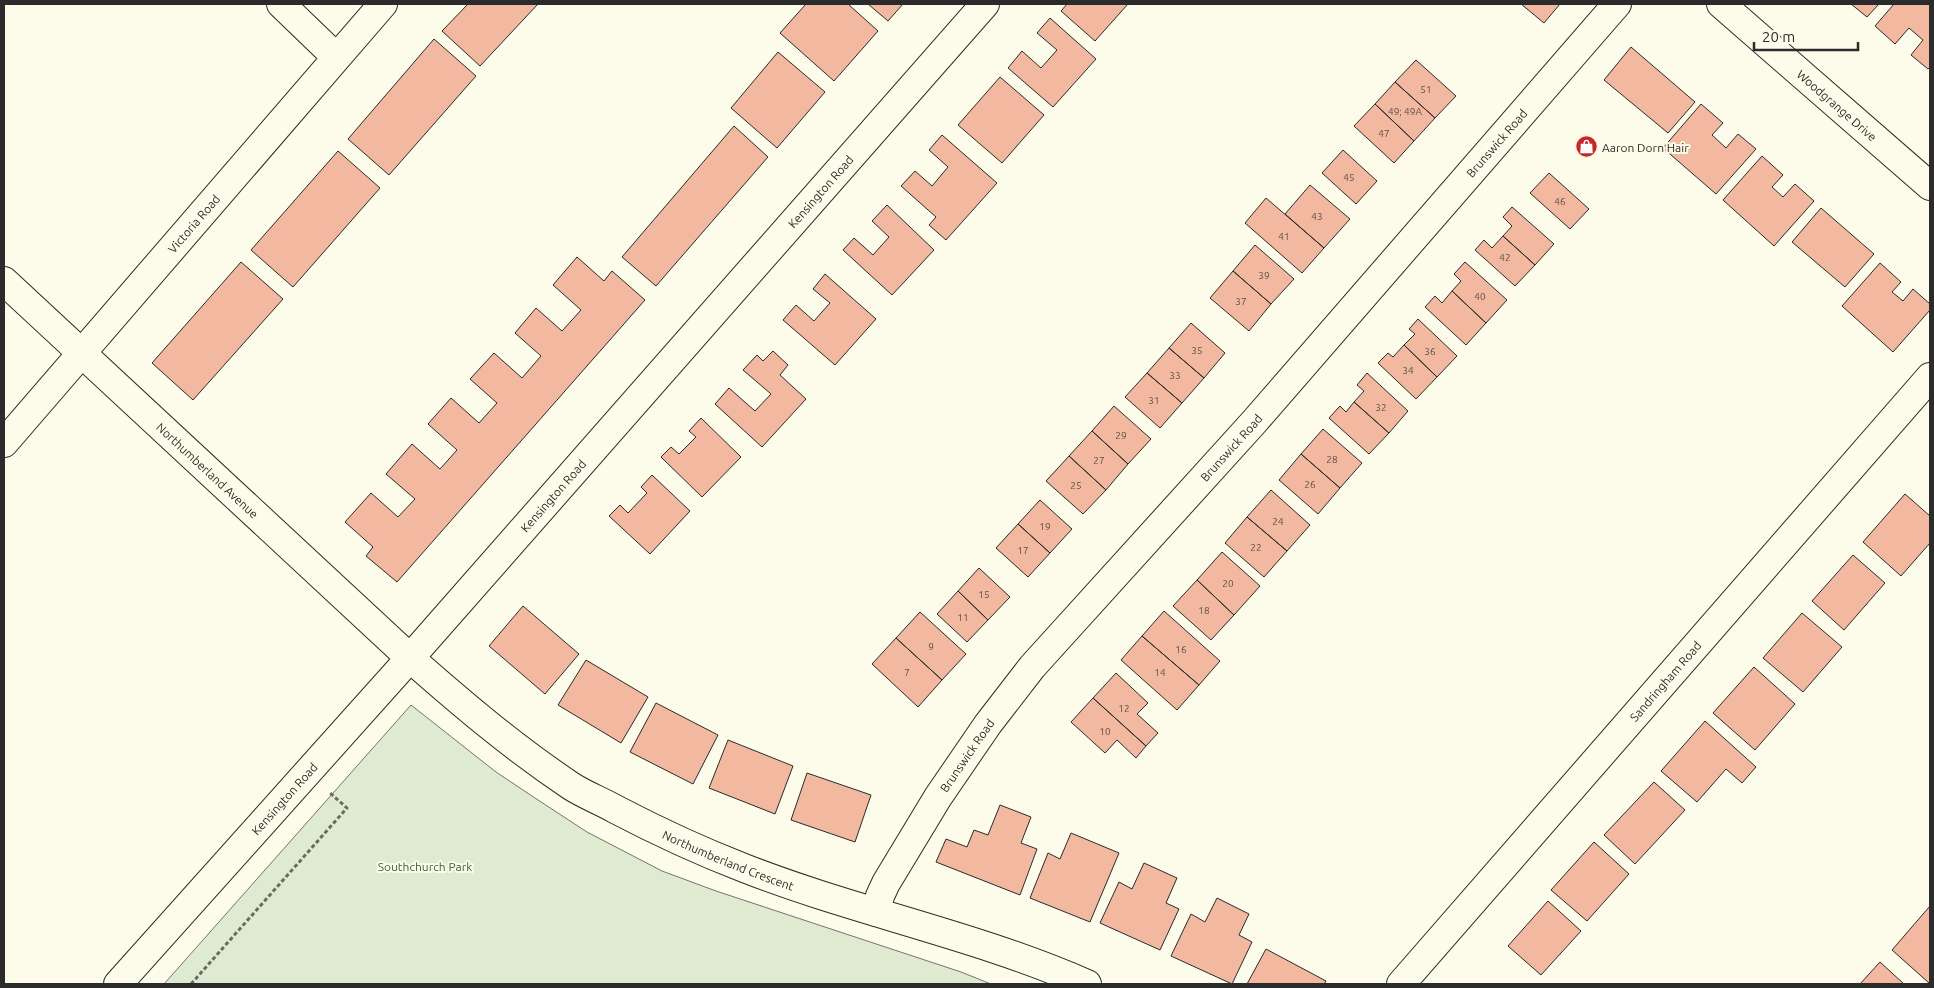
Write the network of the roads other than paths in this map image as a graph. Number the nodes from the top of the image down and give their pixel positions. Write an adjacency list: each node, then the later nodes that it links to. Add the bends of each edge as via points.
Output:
1 (281, 4): 6 (street)
2 (383, 4): 6 (street, Victoria Road)
3 (985, 4): 12 (street, Kensington Road)
4 (1617, 4): 13 (street, Brunswick Road, via 1260,414 1032,667 938,796 886,883)
5 (1721, 4): 7 (street, Woodgrange Drive)
6 (336, 57): 9 (street, Victoria Road)
7 (1930, 186)
8 (4, 281): 9 (street, Northumberland Avenue)
9 (80, 354): 11 (street, Victoria Road); 12 (street, Northumberland Avenue)
10 (1930, 378): 16 (street, Sandringham Road)
11 (4, 443)
12 (410, 658): 13 (street, Northumberland Crescent, via 478,718 574,787 656,830 744,868); 14 (street, Kensington Road)
13 (876, 912): 15 (street, Northumberland Crescent, via 1004,951)
14 (118, 984)
15 (1087, 984)
16 (1401, 984)

